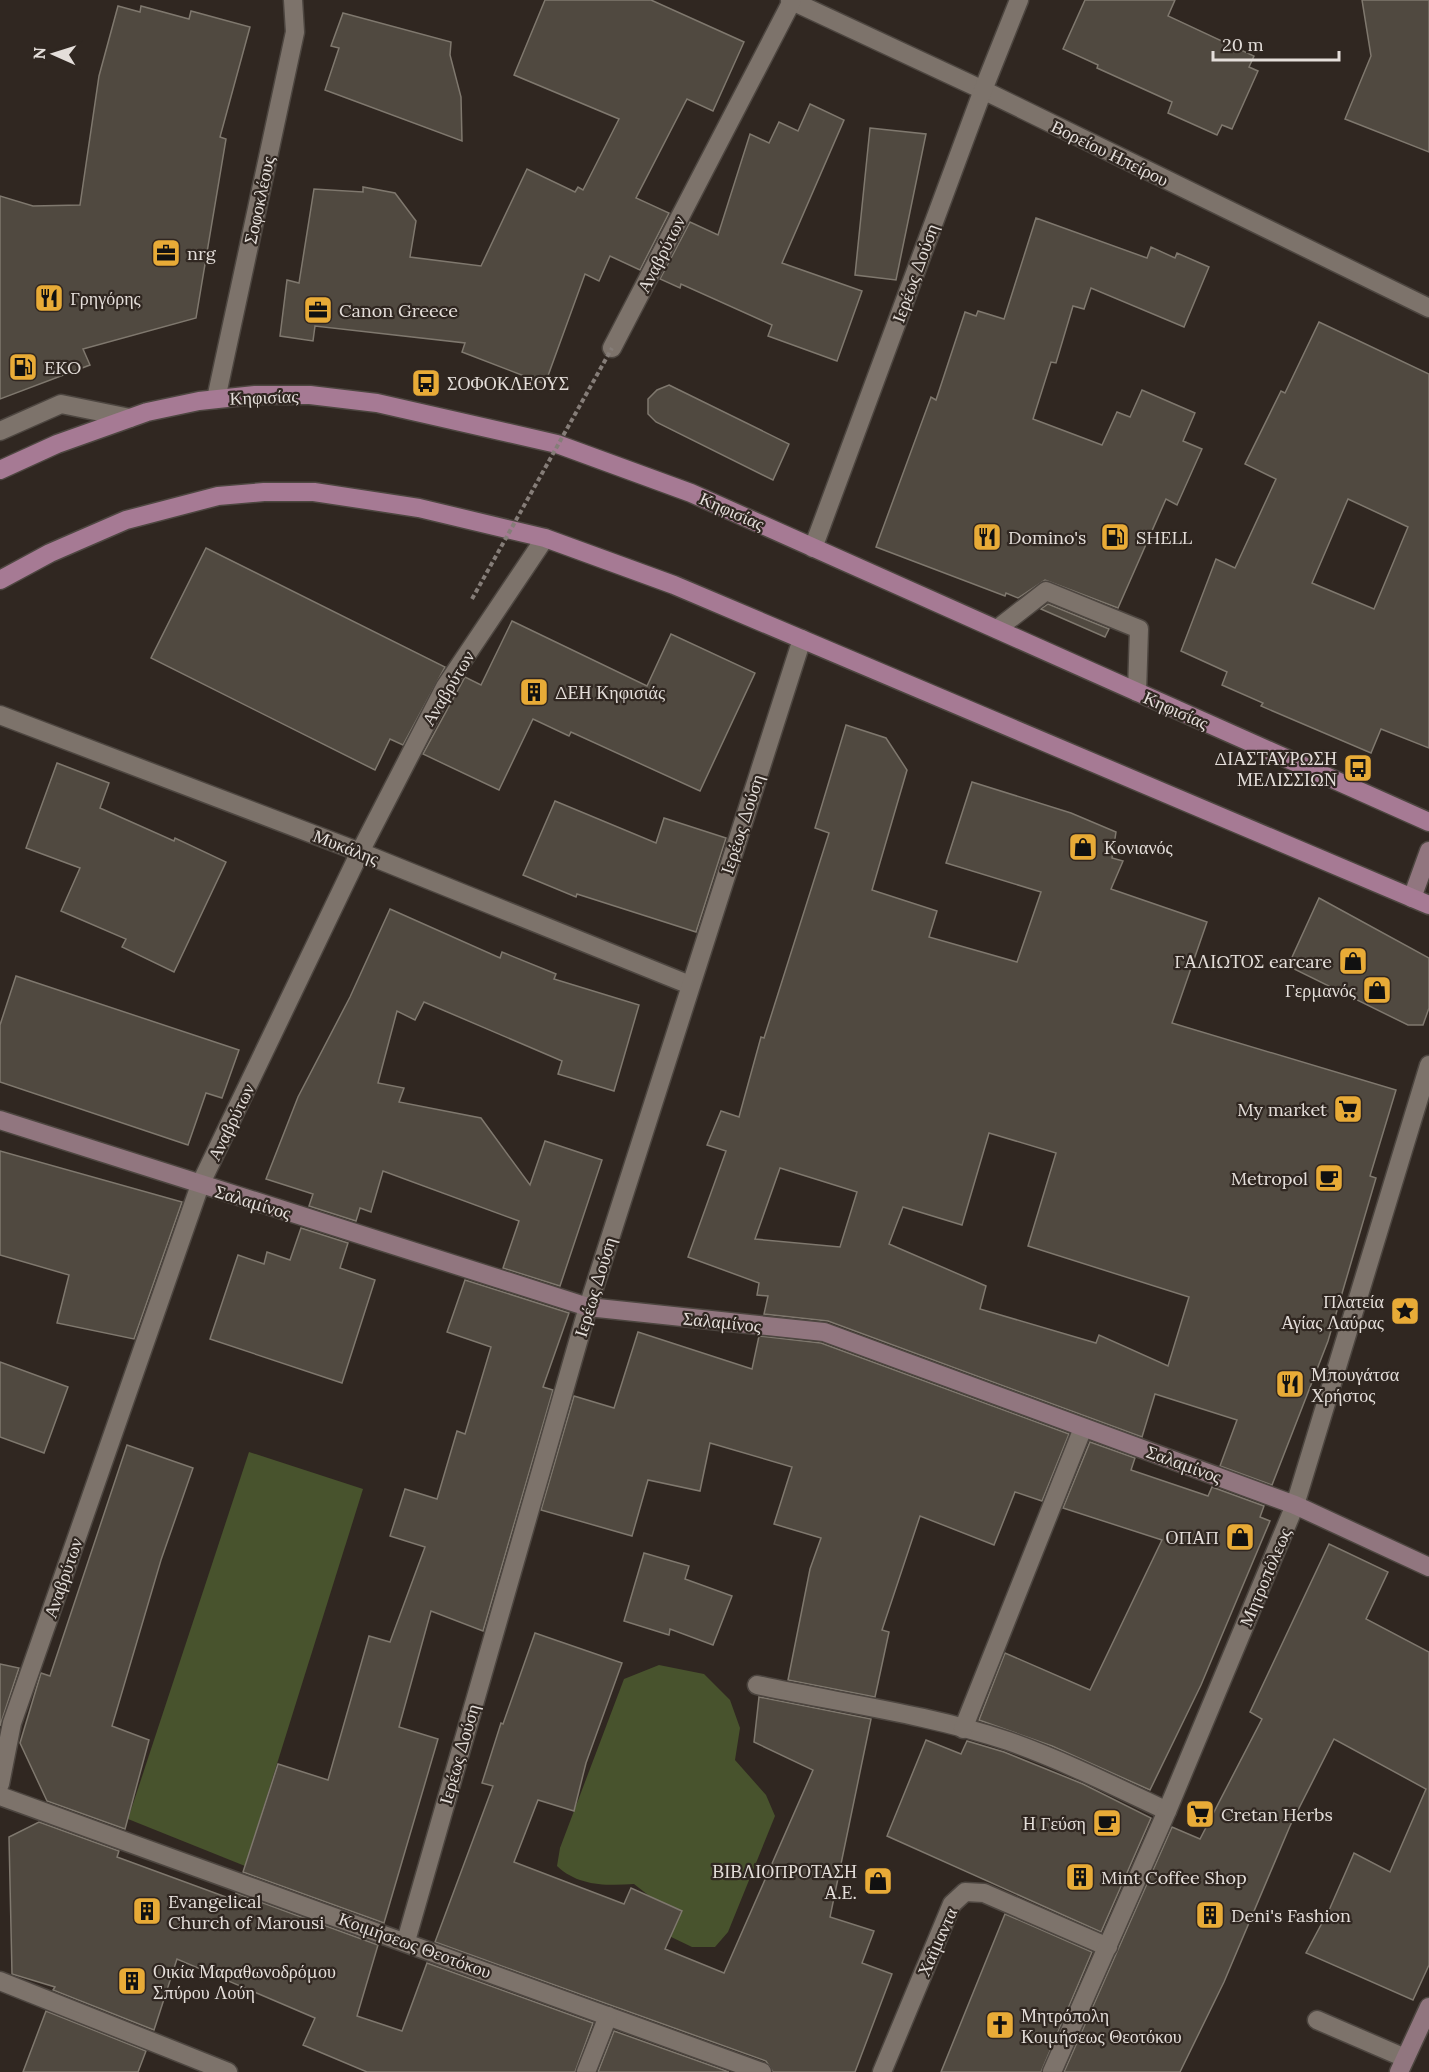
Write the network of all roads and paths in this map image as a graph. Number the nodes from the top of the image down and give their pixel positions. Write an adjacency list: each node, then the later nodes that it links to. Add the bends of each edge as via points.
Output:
1 (292, 0): 7 (street, Σοφοκλέους, via 295,32)
2 (1019, 0): 4 (street, Ιερέως Δούση)
3 (791, 1): 4 (street, Βορείου Ηπείρου); 6 (street, Αναβρύτων)
4 (983, 90): 5 (street, Βορείου Ηπείρου); 12 (street, Ιερέως Δούση)
5 (1429, 308)
6 (612, 348): 14 (path, bridge)
7 (216, 399): 8 (main road, Κηφισίας); 12 (main road, Κηφισίας, via 310,395 377,403 557,444 691,493)
8 (130, 418): 9 (street, via 61,404); 10 (main road, Κηφισίας)
9 (0, 431)
10 (0, 470)
11 (545, 538): 13 (main road, via 376,499 314,492 264,492 218,496 126,520); 16 (main road, via 674,585); 20 (street, Αναβρύτων, via 445,687)
12 (813, 548): 15 (main road, Κηφισίας)
13 (0, 580)
14 (472, 599)
15 (997, 630): 17 (main road, Κηφισίας); 17 (street, via 1046,591 1139,629)
16 (802, 639): 22 (main road); 24 (street, Ιερέως Δούση)
17 (1137, 692): 19 (main road, Κηφισίας)
18 (0, 715): 20 (street, Μυκάλης)
19 (1429, 822)
20 (360, 852): 24 (street, Μυκάλης); 27 (street, Αναβρύτων)
21 (1429, 852): 22 (street)
22 (1412, 898): 23 (main road)
23 (1429, 905)
24 (690, 985): 28 (street, Ιερέως Δούση)
25 (1429, 1065): 30 (street, Μητροπόλεως)
26 (0, 1120): 27 (street, Σαλαμίνος)
27 (200, 1185): 28 (street, Σαλαμίνος); 34 (street, Αναβρύτων, via 12,1723)
28 (588, 1307): 29 (street, Σαλαμίνος, via 824,1332); 37 (street, Ιερέως Δούση)
29 (1083, 1428): 30 (street, Σαλαμίνος); 33 (street)
30 (1295, 1505): 31 (street, Σαλαμίνος); 36 (street, Μητροπόλεως)
31 (1429, 1567)
32 (757, 1685): 33 (street)
33 (963, 1729): 36 (street, via 1050,1757)
34 (0, 1784)
35 (0, 1796): 37 (street, Κοιμήσεως Θεοτόκου)
36 (1167, 1810): 38 (street, Μητροπόλεως)
37 (406, 1941): 41 (street, Κοιμήσεως Θεοτόκου)
38 (1108, 1947): 47 (street, Χαϊμαντα, via 984,1893 965,1892 951,1904); 48 (street, Μητροπόλεως)
39 (0, 1981): 44 (street)
40 (1429, 2007): 43 (street)
41 (608, 2016): 45 (street); 46 (street, Κοιμήσεως Θεοτόκου)
42 (1317, 2020): 43 (street)
43 (1402, 2065)
44 (228, 2072)
45 (586, 2072)
46 (762, 2072)
47 (882, 2072)
48 (1052, 2072)

